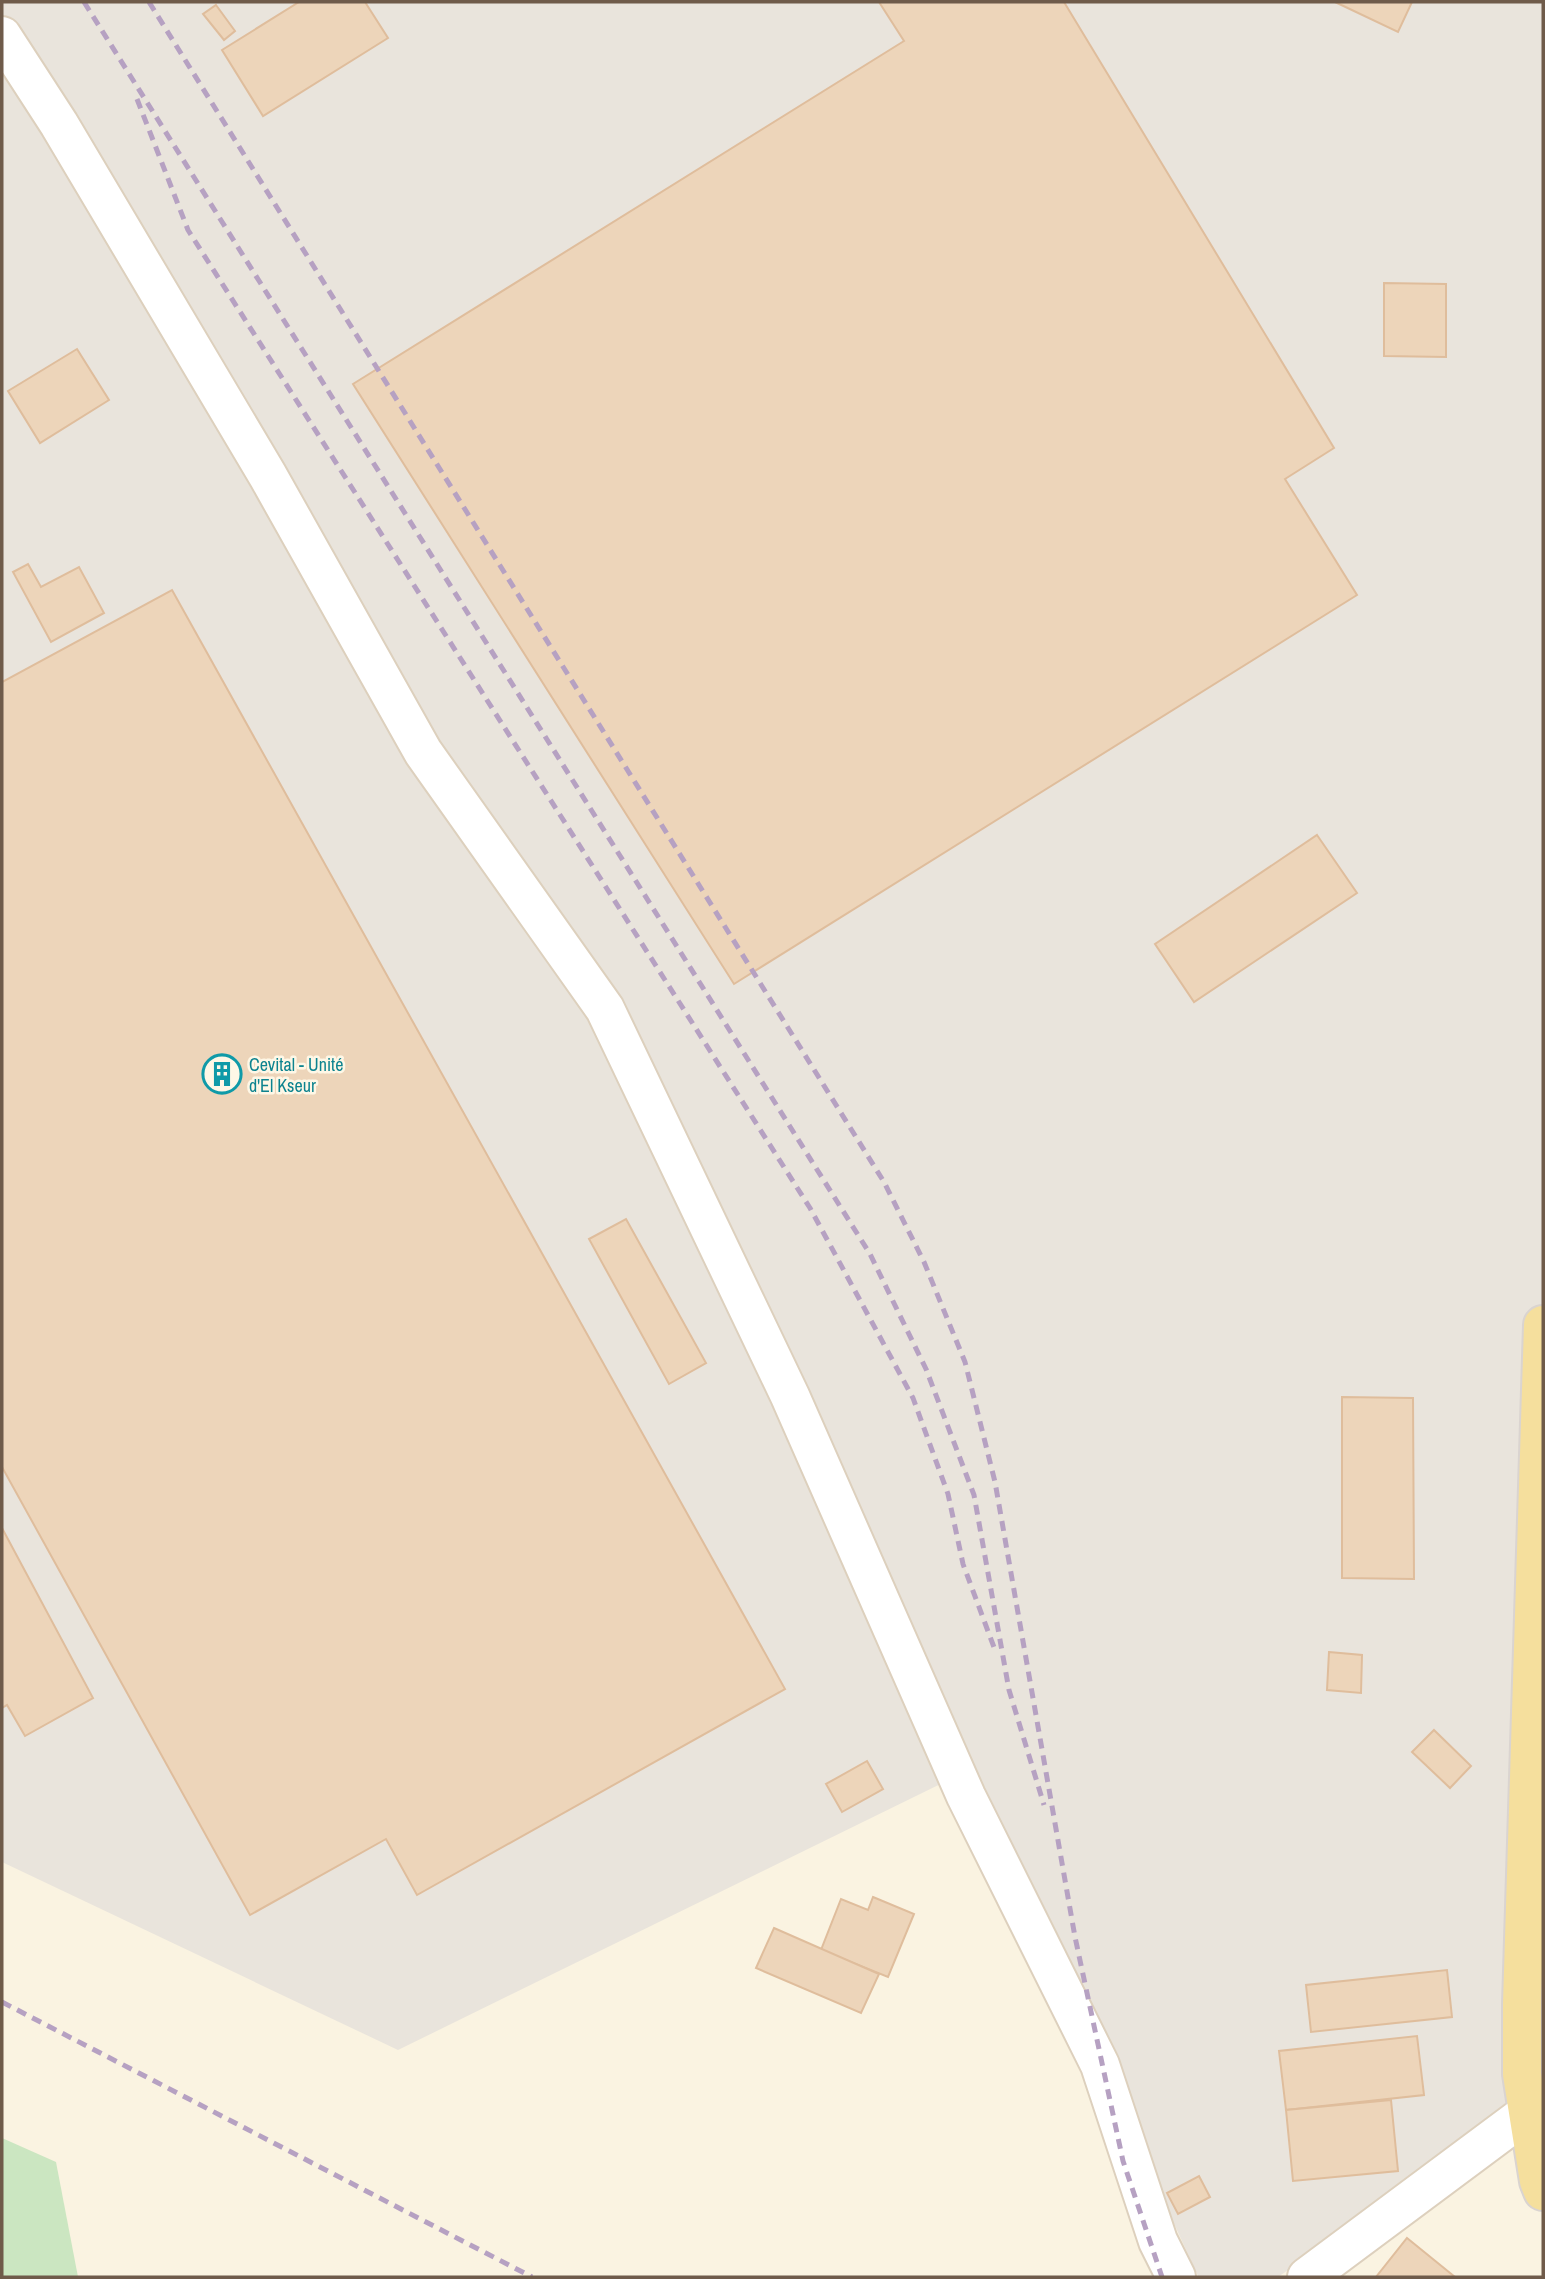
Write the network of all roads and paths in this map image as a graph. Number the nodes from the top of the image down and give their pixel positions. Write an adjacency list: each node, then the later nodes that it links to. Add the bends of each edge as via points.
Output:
1 (2, 36): 6 (street, via 268,476 423,752 605,1009 790,1396 966,1796 1100,2065 1158,2241)
2 (1543, 1325): 3 (main road)
3 (1541, 1443): 4 (main road, via 1522,2004)
4 (1527, 2113): 5 (main road); 7 (street)
5 (1543, 2191)
6 (1176, 2277)
7 (1307, 2277)

